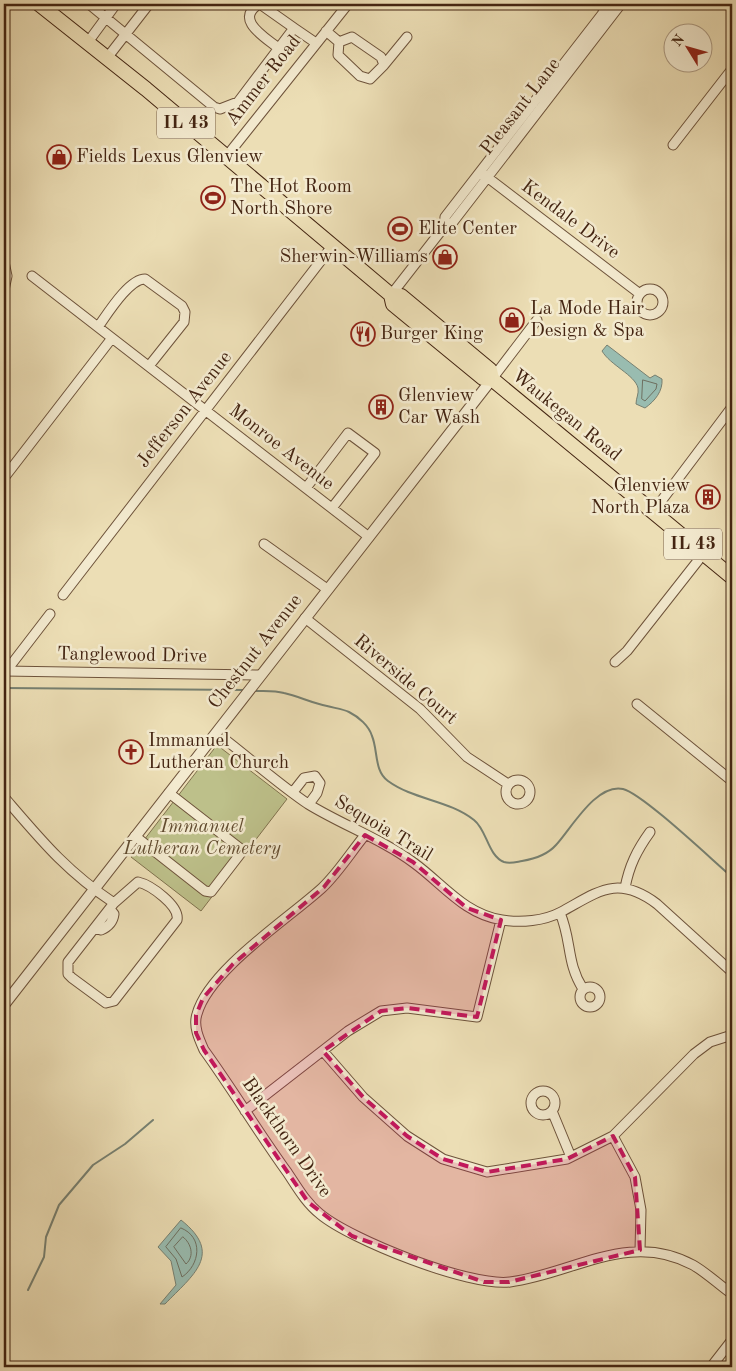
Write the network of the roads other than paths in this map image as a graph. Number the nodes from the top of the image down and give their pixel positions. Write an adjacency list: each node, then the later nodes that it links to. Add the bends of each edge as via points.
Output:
1 (39, 4): 14 (main road, Waukegan Road / IL 43)
2 (90, 4): 9 (street)
3 (116, 4): 9 (street)
4 (149, 4): 12 (street)
5 (259, 4): 10 (street); 17 (street, via 250,12 249,22)
6 (348, 4): 11 (street, Ammer Road)
7 (621, 4): 8 (street, Pleasant Lane)
8 (607, 8): 23 (street, Pleasant Lane, via 592,34)
9 (106, 17): 12 (street); 14 (street)
10 (294, 28): 16 (street); 17 (street)
11 (326, 31): 15 (street); 16 (street, Ammer Road)
12 (126, 34): 17 (street, via 220,109 238,102); 18 (street)
13 (407, 37): 19 (street)
14 (88, 42): 18 (main road, Waukegan Road / IL 43)
15 (339, 42): 19 (street, via 352,37 381,56); 19 (street, via 338,54 360,76 370,79)
16 (316, 43): 22 (street, Ammer Road)
17 (278, 48)
18 (107, 58): 22 (main road, Waukegan Road / IL 43)
19 (384, 65)
20 (732, 69): 21 (street)
21 (673, 145)
22 (226, 157): 24 (main road, Waukegan Road / IL 43)
23 (484, 174): 28 (street, Kendale Drive); 29 (street, Pleasant Lane, via 445,217 444,226)
24 (332, 245): 29 (main road, Waukegan Road / IL 43); 36 (street, Jefferson Avenue)
25 (4, 262): 27 (street, via 7,276)
26 (32, 276): 31 (street, Monroe Avenue)
27 (4, 290)
28 (640, 294)
29 (391, 295): 34 (main road, Waukegan Road / IL 43, via 401,296 476,357 490,370)
30 (537, 320): 34 (street, Chestnut Avenue)
31 (98, 327): 32 (street, Monroe Avenue); 33 (street, via 139,279 145,279 182,306 184,322)
32 (112, 338): 33 (street, Monroe Avenue); 37 (street)
33 (149, 366): 36 (street, Monroe Avenue)
34 (492, 379): 40 (main road, Waukegan Road / IL 43); 41 (street, Chestnut Avenue)
35 (732, 407): 40 (street)
36 (206, 410): 38 (street, Monroe Avenue); 46 (street, Jefferson Avenue)
37 (4, 478)
38 (306, 488): 39 (street, Monroe Avenue); 39 (street, via 348,433 375,454)
39 (332, 508): 41 (street, Monroe Avenue)
40 (653, 512): 43 (main road, Waukegan Road / IL 43)
41 (368, 536): 45 (street, Chestnut Avenue)
42 (264, 544): 45 (street)
43 (704, 553): 44 (main road, Waukegan Road / IL 43); 49 (street)
44 (732, 577)
45 (327, 589): 48 (street, Chestnut Avenue)
46 (63, 595)
47 (50, 614): 50 (street)
48 (304, 618): 51 (street, Chestnut Avenue); 55 (street, Riverside Court, via 420,709 467,756)
49 (615, 662)
50 (5, 670): 51 (street, Tanglewood Drive)
51 (257, 679): 57 (street, Chestnut Avenue)
52 (637, 704): 54 (street)
53 (228, 741): 56 (street, Sequoia Trail)
54 (732, 781)
55 (508, 784)
56 (293, 792): 59 (street, Sequoia Trail); 59 (street, via 304,778 315,776 320,784)
57 (169, 793): 62 (street, Chestnut Avenue); 62 (street, via 241,848 241,853 211,892 205,891)
58 (4, 797): 64 (street, via 52,854)
59 (308, 804): 61 (street, Sequoia Trail)
60 (650, 832): 63 (street, via 628,869)
61 (365, 835): 67 (street, Sequoia Trail, via 413,862 467,908); 73 (street, Blackthorn Drive, via 324,886 233,964 203,998 196,1015 196,1033)
62 (135, 836): 64 (street, Chestnut Avenue)
63 (625, 888): 66 (street, Sequoia Trail, via 597,892); 68 (street, Sequoia Trail, via 657,904)
64 (94, 889): 65 (street); 70 (street, Chestnut Avenue)
65 (112, 906): 65 (street, via 68,962 67,969 72,978 102,1002 111,1003 177,920 176,908 145,883 133,885)
66 (560, 913): 67 (street, Sequoia Trail, via 535,921); 69 (street, via 567,928 570,962)
67 (501, 920): 72 (street, via 477,1017 406,1008 381,1011)
68 (732, 972)
69 (583, 989)
70 (4, 1005)
71 (732, 1035): 75 (street, via 710,1042 694,1054)
72 (323, 1051): 73 (street); 76 (street, via 363,1096 407,1136 443,1159 487,1172)
73 (245, 1111): 77 (street, Blackthorn Drive, via 308,1202 335,1226 352,1236 455,1274 484,1282 509,1282 610,1254)
74 (552, 1111): 76 (street)
75 (613, 1136): 76 (street); 77 (street, via 635,1177 641,1210)
76 (571, 1157)
77 (640, 1250): 78 (street, Blackthorn Drive, via 678,1258)
78 (732, 1294)
79 (732, 1340): 80 (street)
80 (713, 1366)

